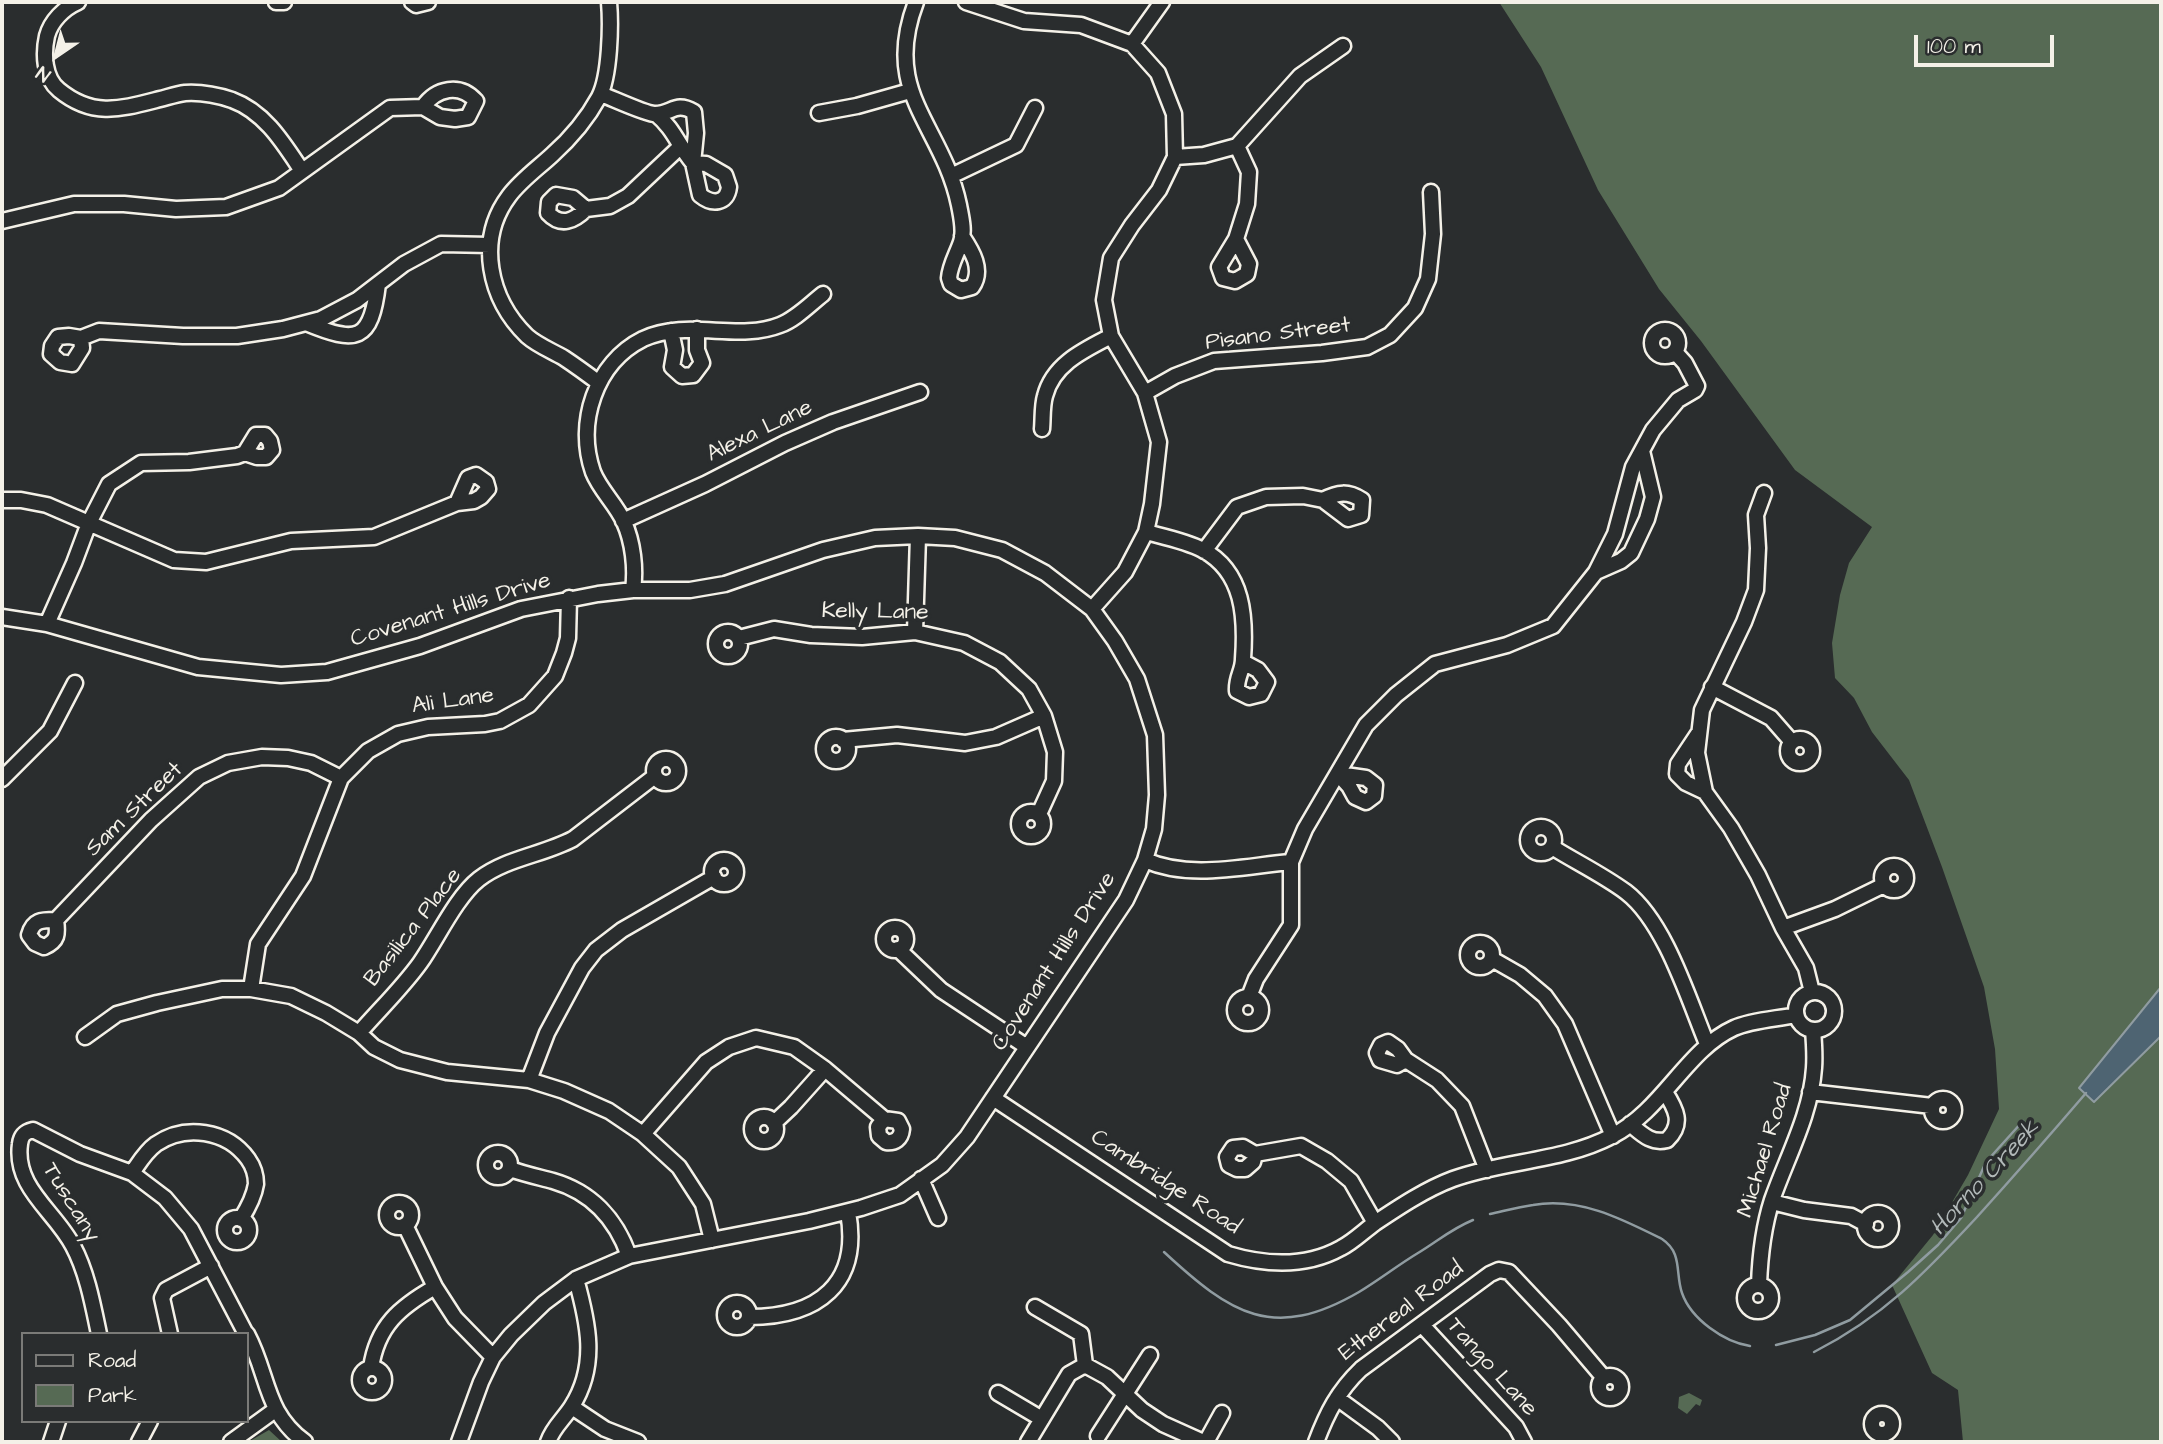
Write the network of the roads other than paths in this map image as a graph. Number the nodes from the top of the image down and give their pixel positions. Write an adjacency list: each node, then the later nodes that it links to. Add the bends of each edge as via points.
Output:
1 (78, 2): 22 (street, via 55,20 47,35 45,67 55,87 73,102 94,109 117,109 183,93 235,101 274,131)
2 (276, 2): 3 (street)
3 (284, 2)
4 (412, 2): 5 (street)
5 (428, 2)
6 (609, 2): 14 (street, via 611,21)
7 (916, 2): 13 (street, via 905,40 904,67)
8 (967, 2): 10 (street)
9 (1162, 2): 11 (street)
10 (984, 5): 11 (street, via 1024,21 1081,25)
11 (1132, 44): 21 (street, via 1158,73 1174,114)
12 (1343, 46): 19 (street, via 1300,76)
13 (910, 90): 17 (street); 23 (street)
14 (601, 94): 18 (street); 29 (street, via 574,134 510,195 496,219)
15 (423, 107): 22 (street, via 390,108)
16 (1035, 108): 23 (street, via 1016,145)
17 (819, 113)
18 (656, 114): 20 (street, via 674,131); 20 (street, via 676,107 694,112 693,163)
19 (1237, 146): 21 (street); 28 (street, via 1249,173 1247,204)
20 (680, 147): 25 (street, via 628,196 610,206)
21 (1175, 157): 35 (street, via 1159,190 1111,258 1104,300)
22 (302, 171): 26 (street, via 279,188 226,207 74,204)
23 (951, 176): 27 (street)
24 (1431, 192): 40 (street, Pisano Street, via 1428,279 1415,308 1390,335 1367,347 1214,361)
25 (586, 209)
26 (2, 221)
27 (962, 236)
28 (1236, 239)
29 (490, 244): 30 (street, via 441,244); 38 (street, via 490,274 508,313 529,338)
30 (378, 284): 32 (street, via 357,300); 32 (street, via 375,307 363,332 339,336)
31 (823, 294): 33 (street, via 793,318 770,328)
32 (306, 323): 36 (street, via 237,336 99,331)
33 (696, 329): 34 (street); 34 (street, via 702,363 693,375 682,376 672,367)
34 (671, 331): 38 (street, via 635,345)
35 (1111, 336): 40 (street); 41 (street, via 1075,355 1054,374 1045,396)
36 (81, 338)
37 (1675, 352): 42 (street, via 1697,386 1678,400)
38 (599, 383): 48 (street, via 587,418 586,442 597,480)
39 (919, 392): 48 (street, Alexa Lane, via 833,422)
40 (1144, 393): 50 (street, via 1159,442)
41 (1042, 429)
42 (1642, 451): 53 (street, via 1633,467 1615,534); 53 (street, via 1653,497 1647,519 1630,553)
43 (245, 453): 49 (street, via 189,462 141,463 109,484)
44 (1764, 493): 63 (street, via 1756,515 1756,590)
45 (2, 499): 49 (street, via 47,505)
46 (1323, 500): 52 (street, via 1266,497 1237,506)
47 (457, 503): 49 (street, via 374,537 291,541 206,562 174,560)
48 (623, 521): 54 (street, via 633,559)
49 (89, 523): 58 (street)
50 (1146, 532): 52 (street); 56 (street, via 1125,572)
51 (918, 536): 54 (street, Covenant Hills Drive, via 875,538 823,550 725,584 690,590); 56 (street, Covenant Hills Drive, via 954,538 1002,550 1045,573); 59 (street)
52 (1204, 551): 61 (street, via 1231,574 1242,601)
53 (1596, 572): 75 (street, via 1553,626 1507,645 1435,664 1366,725 1305,829)
54 (633, 590): 55 (street, Covenant Hills Drive)
55 (569, 598): 58 (street, Covenant Hills Drive, via 521,609 380,659 327,672 281,675 198,667); 69 (street, Ali Lane, via 564,653 555,676 529,705 500,721 398,734 368,751)
56 (1092, 609): 74 (street, Covenant Hills Drive, via 1137,679 1155,735 1157,795)
57 (2, 617): 58 (street, Covenant Hills Drive)
58 (47, 624)
59 (915, 632): 60 (street, Kelly Lane, via 862,637 774,629); 64 (street, Kelly Lane, via 964,643 1000,662 1029,689)
60 (739, 638)
61 (1243, 662)
62 (75, 683): 70 (street, via 50,731)
63 (1712, 687): 65 (street); 67 (street, via 1771,718)
64 (1045, 716): 66 (street, via 996,737 965,743 897,735); 72 (street, Kelly Lane, via 1055,752 1054,781)
65 (1699, 733): 71 (street, via 1697,752); 71 (street, via 1678,764 1677,774)
66 (843, 740)
67 (1793, 742)
68 (655, 776): 87 (street, Basilica Place, via 573,839 507,863 479,879 419,964)
69 (341, 778): 78 (street, Sam Street, via 288,758 228,763 209,772 151,821); 82 (street, Ali Lane, via 303,876 258,944)
70 (2, 779)
71 (1705, 792): 79 (street, via 1758,875)
72 (1039, 814)
73 (1552, 847): 89 (street, via 1626,892 1643,908 1657,926)
74 (1145, 860): 75 (street, via 1198,871); 90 (street, Covenant Hills Drive, via 1126,900)
75 (1291, 862): 84 (street, via 1291,925 1256,979)
76 (714, 877): 93 (street, via 596,950 547,1033)
77 (1884, 884): 79 (street)
78 (55, 920)
79 (1783, 928): 83 (street, via 1806,968)
80 (898, 949): 90 (street, via 941,990)
81 (1492, 960): 102 (street, via 1545,996 1565,1024)
82 (251, 989): 87 (street, via 291,996); 88 (street, via 222,989 117,1014)
83 (1812, 992): 85 (street, via 1801,998); 86 (street, via 1829,999 1834,1011 1830,1023)
84 (1250, 997)
85 (1796, 1015): 86 (street, via 1802,1025); 89 (street, Cambridge Road, via 1735,1027)
86 (1813, 1030): 94 (street, Michael Road)
87 (359, 1032): 93 (street, via 374,1047 416,1066)
88 (85, 1037)
89 (1707, 1044): 95 (street, Cambridge Road)
90 (1027, 1047): 96 (street, Covenant Hills Drive)
91 (1406, 1060): 105 (street, via 1437,1080 1462,1106)
92 (825, 1069): 98 (street); 99 (street); 101 (street, via 794,1046 756,1038 729,1047 706,1062)
93 (529, 1080): 101 (street, via 609,1111)
94 (1810, 1092): 97 (street); 108 (street, Michael Road)
95 (1665, 1093): 100 (street, Cambridge Road); 100 (street, via 1677,1115 1677,1125 1667,1140 1652,1140)
96 (993, 1098): 107 (street, Covenant Hills Drive, via 967,1137); 112 (street, Cambridge Road, via 1228,1254 1255,1262 1307,1261 1341,1248)
97 (1932, 1106)
98 (884, 1119)
99 (774, 1123)
100 (1630, 1124): 102 (street, Cambridge Road)
101 (643, 1134): 115 (street, via 679,1167 703,1204)
102 (1613, 1136): 105 (street, Cambridge Road, via 1548,1158)
103 (1255, 1154): 112 (street, via 1301,1146 1351,1181)
104 (510, 1168): 116 (street, via 576,1190 598,1205 613,1221)
105 (1488, 1170): 112 (street, Cambridge Road, via 1452,1179)
106 (132, 1173): 111 (street, via 157,1144 181,1133 222,1136 253,1166 256,1183); 117 (street, via 179,1213); 124 (street, Tuscany, via 33,1130 21,1136 19,1155 25,1178 73,1245)
107 (921, 1180): 109 (street, Covenant Hills Drive, via 900,1195); 110 (street)
108 (1772, 1202): 113 (street, via 1852,1216); 119 (street, Michael Road, via 1760,1251)
109 (848, 1212): 115 (street, Covenant Hills Drive); 122 (street, via 849,1253 828,1294 796,1312)
110 (938, 1218)
111 (241, 1219)
112 (1375, 1223)
113 (1866, 1224)
114 (405, 1225): 120 (street)
115 (712, 1240): 116 (street, Covenant Hills Drive)
116 (629, 1256): 118 (street, Covenant Hills Drive)
117 (211, 1266): 125 (street, via 166,1290 162,1298); 126 (street)
118 (576, 1279): 129 (street, Covenant Hills Drive, via 544,1303); 136 (street, via 590,1349 584,1383)
119 (1759, 1285)
120 (436, 1287): 129 (street, via 454,1318); 131 (street, via 409,1302 387,1324 373,1351)
121 (1035, 1307): 130 (street, via 1081,1334)
122 (749, 1317)
123 (1422, 1325): 132 (street, Ethereal Road, via 1489,1274 1509,1272); 135 (street, Ethereal Road, via 1361,1369); 154 (street, Tango Lane, via 1516,1427)
124 (98, 1332)
125 (170, 1332)
126 (246, 1332)
127 (248, 1336): 137 (street)
128 (1150, 1355): 134 (street)
129 (494, 1357): 147 (street, Covenant Hills Drive)
130 (1085, 1365): 134 (street, via 1107,1377); 139 (street, via 1069,1374)
131 (371, 1368)
132 (1604, 1378)
133 (998, 1393): 139 (street)
134 (1124, 1395): 142 (street); 151 (street, via 1163,1423)
135 (1336, 1398): 152 (street, Ethereal Road); 153 (street)
136 (572, 1407): 148 (street); 149 (street, via 604,1429)
137 (275, 1410): 145 (street); 146 (street)
138 (1222, 1413): 151 (street)
139 (1042, 1419): 150 (street)
140 (57, 1423): 143 (street)
141 (149, 1423): 144 (street)
142 (1098, 1436)
143 (51, 1442)
144 (139, 1442)
145 (230, 1442)
146 (305, 1442)
147 (460, 1442)
148 (548, 1442)
149 (638, 1442)
150 (1028, 1442)
151 (1205, 1442)
152 (1316, 1442)
153 (1392, 1442)
154 (1524, 1442)

